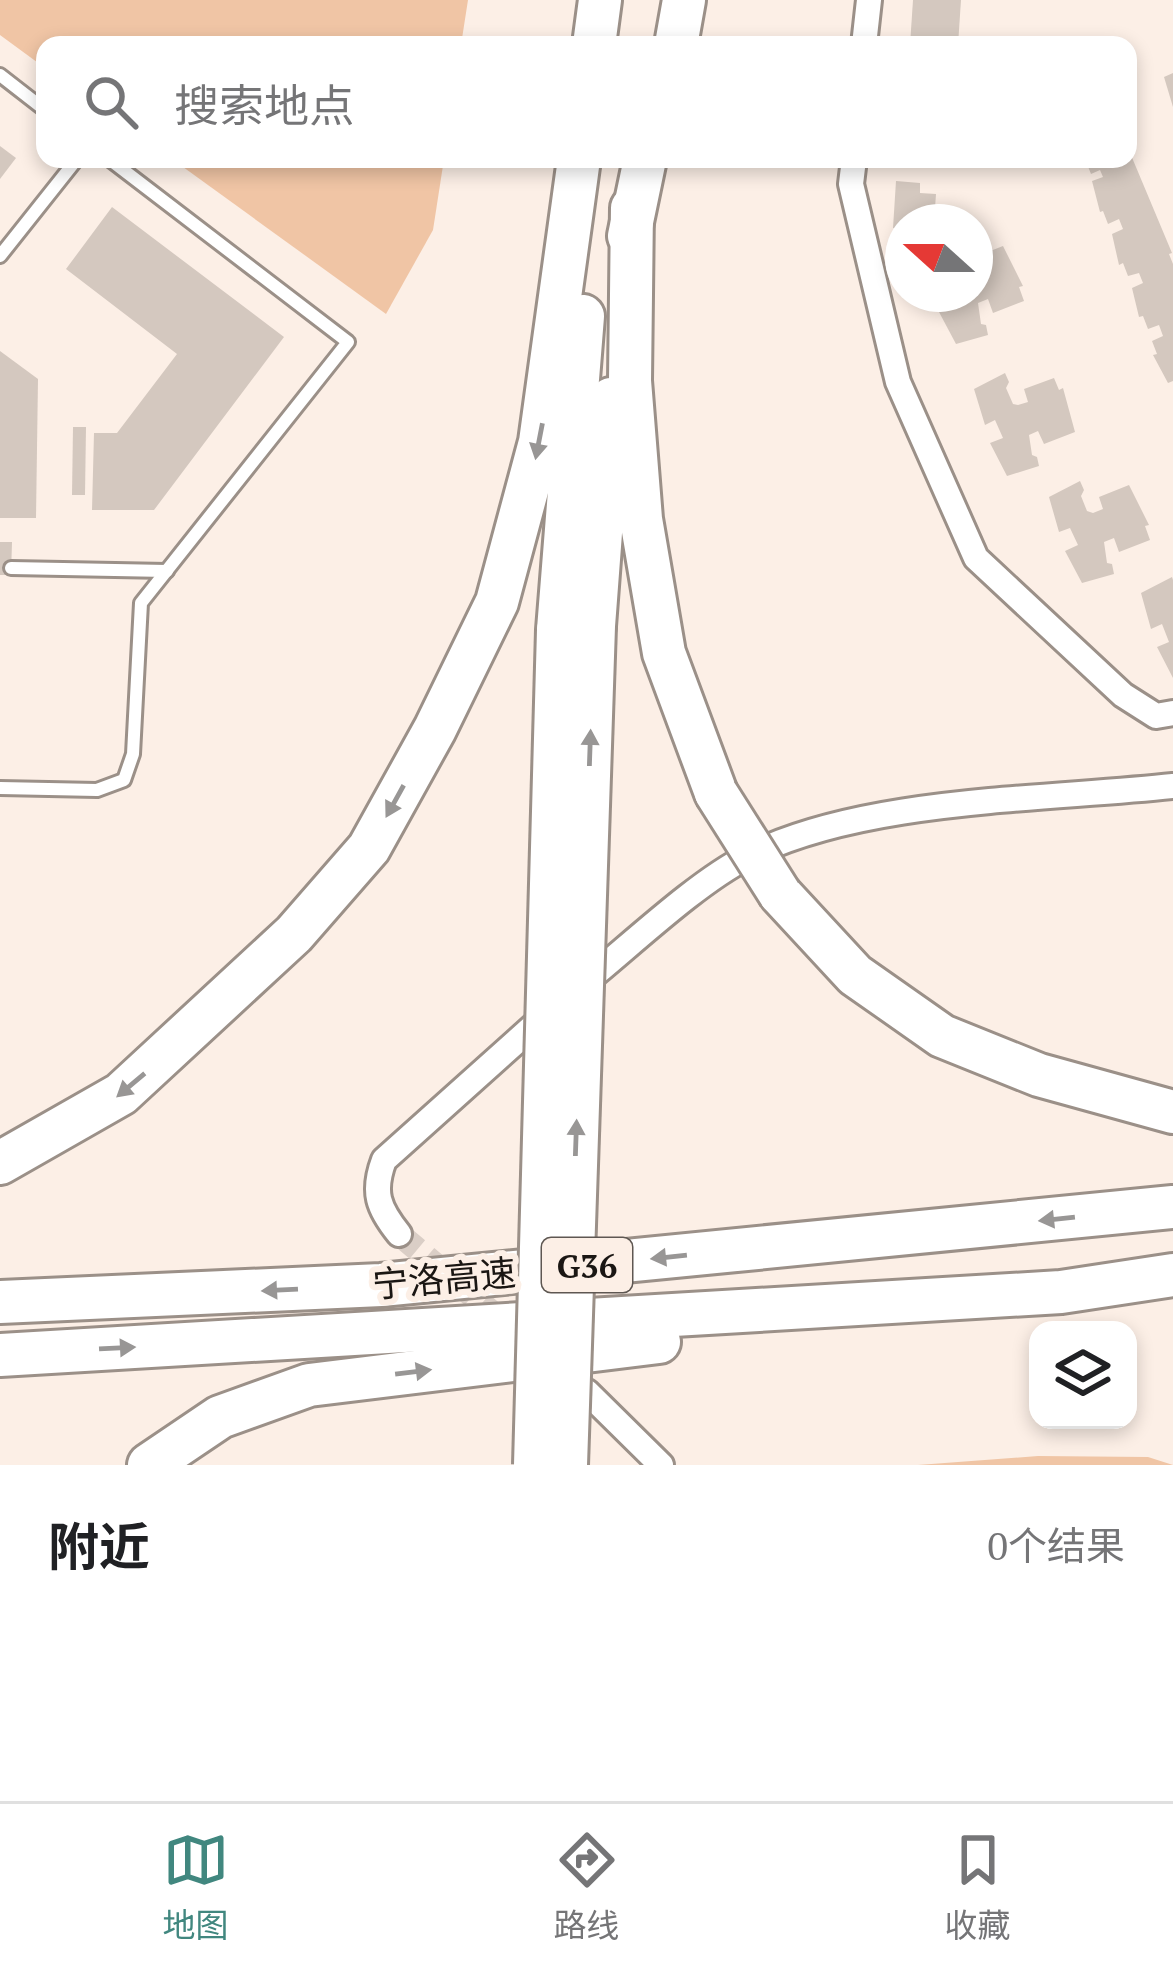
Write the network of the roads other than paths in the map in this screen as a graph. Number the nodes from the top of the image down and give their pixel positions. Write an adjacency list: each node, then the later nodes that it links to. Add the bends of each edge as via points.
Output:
1 (600, 0): 4 (highway)
2 (684, 0): 5 (highway)
3 (868, 0): 6 (street)
4 (595, 36)
5 (678, 36)
6 (865, 36)
7 (0, 76): 8 (lane)
8 (36, 103)
9 (70, 168): 16 (lane)
10 (121, 168): 18 (lane, via 348,342)
11 (578, 168): 24 (highway, one-way to 24, via 540,442 497,602 369,848 294,934 121,1094)
12 (591, 168): 19 (highway)
13 (643, 168): 15 (highway)
14 (853, 168): 20 (street, via 898,382 976,558 1123,695 1156,716)
15 (632, 208): 19 (highway); 23 (highway, bridge, via 630,381 641,519 664,653 716,793 780,895 855,975 942,1036 1039,1075)
16 (0, 256)
17 (11, 568): 18 (lane)
18 (167, 571): 22 (lane, via 141,603 132,763 124,779 97,790)
19 (576, 628): 33 (highway, bridge); 34 (highway, one-way to 19, bridge)
20 (1173, 713)
21 (1173, 786): 26 (street, via 898,812 806,833 744,858 527,1029 384,1160 375,1186 381,1212)
22 (0, 788)
23 (1173, 1112)
24 (0, 1162)
25 (1173, 1207): 29 (highway, 宁洛高速 / G36, one-way to 29, via 381,1285)
26 (399, 1234)
27 (1173, 1276): 28 (highway, 宁洛高速 / G36)
28 (1060, 1292): 30 (highway, 宁洛高速 / G36, one-way to 28); 32 (highway, one-way to 28, via 220,1417 309,1385)
29 (0, 1302)
30 (0, 1355)
31 (587, 1392): 35 (street)
32 (149, 1465)
33 (535, 1465)
34 (566, 1465)
35 (661, 1465)

